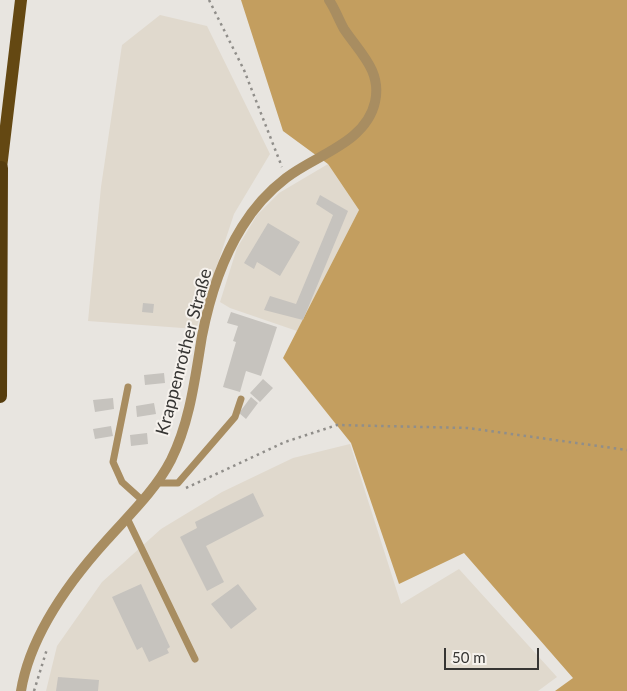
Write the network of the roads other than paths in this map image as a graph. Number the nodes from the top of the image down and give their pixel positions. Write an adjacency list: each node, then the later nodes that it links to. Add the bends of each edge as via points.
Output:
1 (21, 0): 3 (main road)
2 (329, 0): 7 (street, Krappenrother Straße, via 344,29 371,65 376,79 377,95 370,118 350,139 286,178 254,210 229,251 203,333 183,429 171,460)
3 (1, 173): 5 (highway)
4 (128, 387): 8 (lane, via 113,462 122,482)
5 (0, 396)
6 (241, 398): 7 (lane, via 235,417 178,483)
7 (157, 482): 8 (street, Krappenrother Straße)
8 (142, 500): 9 (street, Krappenrother Straße)
9 (127, 518): 10 (lane); 11 (street, Krappenrother Straße, via 62,597 41,634)
10 (195, 659)
11 (21, 691)

